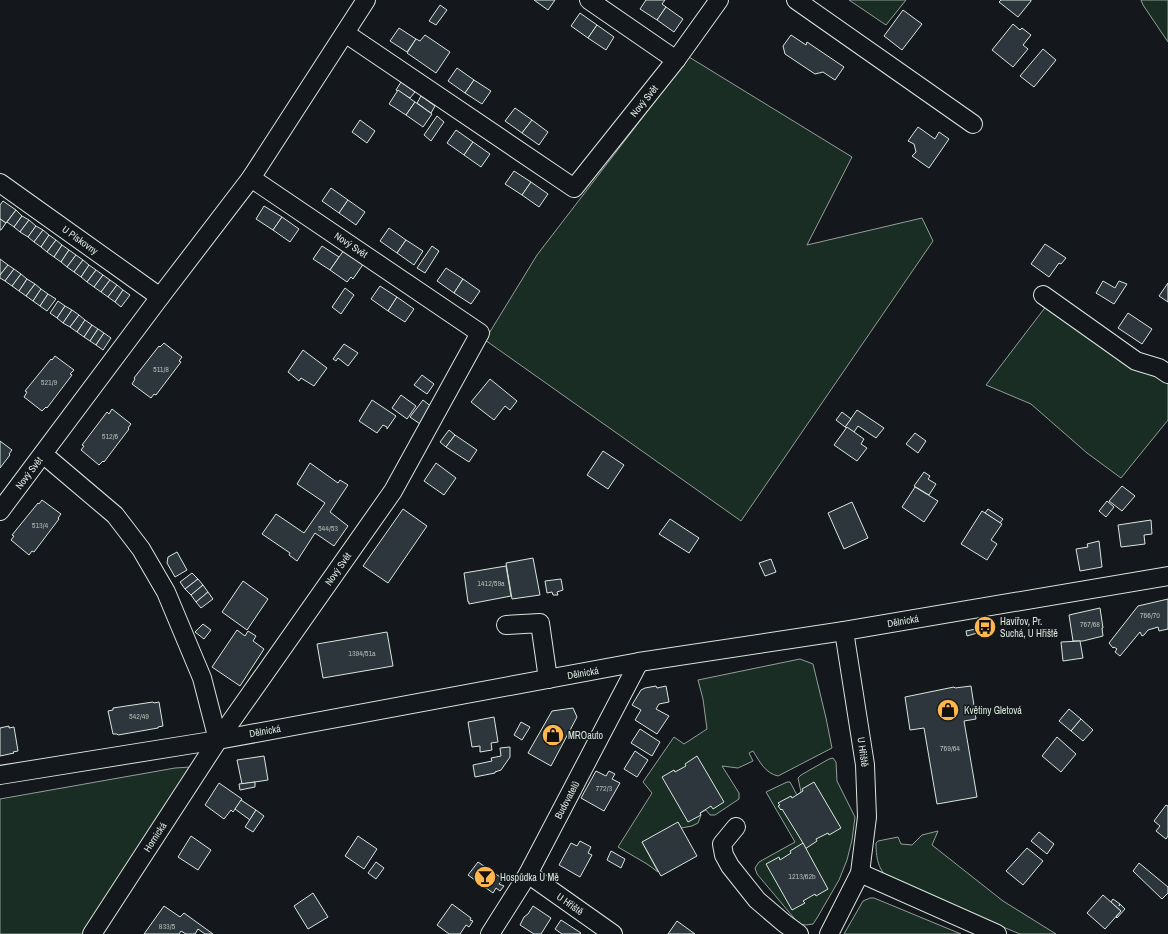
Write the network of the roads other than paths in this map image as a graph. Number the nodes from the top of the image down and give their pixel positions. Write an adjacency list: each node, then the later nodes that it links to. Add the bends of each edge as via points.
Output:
1 (366, 0): 5 (street, Nový Svět)
2 (589, 0): 6 (street)
3 (719, 0): 6 (street, Nový Svět)
4 (796, 0): 7 (street)
5 (345, 33): 6 (street, Nový Svět, via 574,188); 8 (street, Nový Svět)
6 (676, 60)
7 (973, 124)
8 (252, 178): 11 (street, Nový Svět); 20 (street, Nový Svět, via 480,333 393,490)
9 (0, 183): 11 (street, U Pískovny)
10 (1043, 295): 12 (street, via 1136,360)
11 (160, 297): 13 (street, Nový Svět)
12 (1168, 374)
13 (43, 454): 14 (street, Nový Svět); 20 (street, Nový Svět, via 115,515 141,549 166,592 202,678)
14 (0, 511)
15 (1168, 576): 17 (street, Dělnická)
16 (506, 625): 19 (street, via 540,622)
17 (844, 631): 18 (street, Dělnická); 23 (street, U Hřiště, via 866,765 867,817)
18 (639, 662): 19 (street, Dělnická); 24 (street, Budovatelů)
19 (548, 679): 20 (street, Dělnická)
20 (218, 740): 21 (street, Dělnická); 25 (street, Hornická)
21 (0, 775)
22 (736, 827): 28 (street, via 722,844 730,866 757,900)
23 (860, 873): 29 (street, U Hřiště); 30 (street)
24 (528, 874): 26 (street, Budovatelů); 27 (street, U Hřiště)
25 (92, 934)
26 (490, 934)
27 (613, 934)
28 (800, 934)
29 (829, 934)
30 (997, 934)

